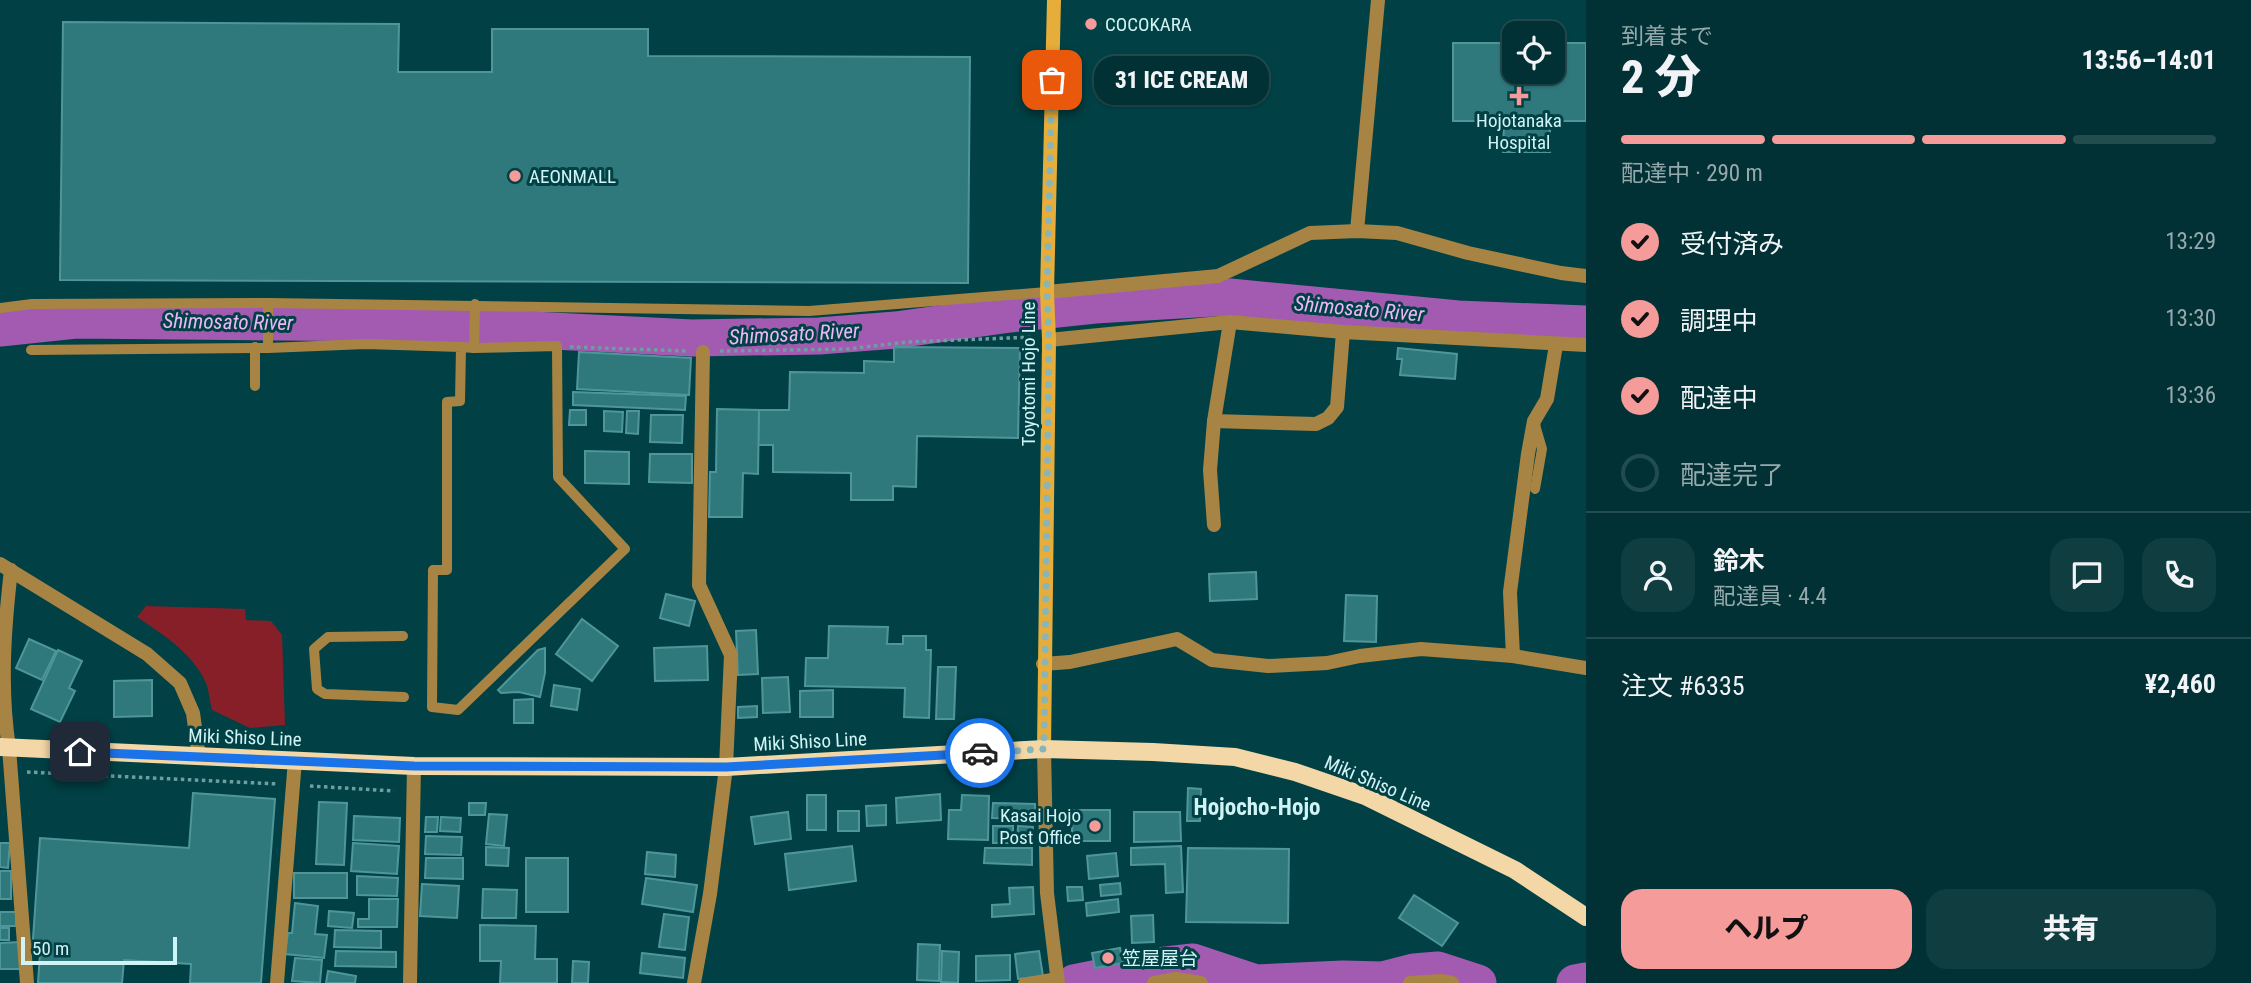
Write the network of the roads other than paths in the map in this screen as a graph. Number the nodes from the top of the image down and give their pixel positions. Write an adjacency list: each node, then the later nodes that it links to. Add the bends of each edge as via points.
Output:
1 (1054, 0): 5 (main road, Toyotomi Hojo Line)
2 (1378, 0): 3 (street)
3 (1357, 232): 4 (street, via 1396,233 1468,253); 5 (street, via 1310,233 1218,276)
4 (1586, 276)
5 (1047, 292): 7 (lane, via 809,311); 11 (main road, Toyotomi Hojo Line)
6 (268, 303): 7 (lane); 8 (lane); 16 (lane)
7 (475, 304): 17 (lane)
8 (0, 308)
9 (1230, 322): 10 (street); 11 (street); 21 (street)
10 (1343, 332): 12 (street); 21 (street, via 1337,407 1328,418 1316,424)
11 (1049, 334): 28 (main road, Toyotomi Hojo Line)
12 (1556, 345): 13 (street); 22 (street, via 1547,399)
13 (1586, 345)
14 (256, 347): 16 (lane); 18 (lane); 20 (lane)
15 (461, 347): 16 (lane); 17 (lane); 17 (lane, via 460,401 447,402 447,570 433,570 432,707 458,709 625,549 558,477 557,346)
16 (268, 348)
17 (474, 348)
18 (32, 350)
19 (704, 352): 36 (street, via 699,585 731,655)
20 (254, 386)
21 (1214, 421): 24 (street, via 1210,470)
22 (1534, 421): 23 (lane, via 1542,449); 27 (street, via 1510,592)
23 (1535, 489)
24 (1214, 525)
25 (5, 567): 31 (street, via 1,660); 33 (street, via 147,654 180,683 193,713)
26 (403, 636): 30 (lane, via 328,637 314,649 317,689 325,694)
27 (1513, 656): 28 (street, via 1421,649 1327,663 1268,666 1212,660 1177,639); 29 (street)
28 (1043, 664): 32 (main road, Toyotomi Hojo Line)
29 (1586, 668)
30 (404, 697)
31 (5, 748): 33 (main road, Miki Shiso Line); 40 (street, via 11,771)
32 (1044, 749): 36 (main road, Miki Shiso Line); 37 (main road, Miki Shiso Line, via 1235,757 1296,772 1364,796 1450,837 1515,870); 38 (street, via 1047,893)
33 (200, 757): 34 (main road, Miki Shiso Line)
34 (295, 760): 35 (main road, Miki Shiso Line); 41 (street)
35 (414, 766): 36 (main road, Miki Shiso Line); 42 (street)
36 (726, 767): 43 (street)
37 (1586, 916)
38 (1058, 980): 44 (lane)
39 (1198, 982): 45 (street, via 1175,979)
40 (27, 983)
41 (277, 983)
42 (410, 983)
43 (694, 983)
44 (1023, 983)
45 (1154, 983)
46 (1410, 983): 47 (street)
47 (1452, 983)

